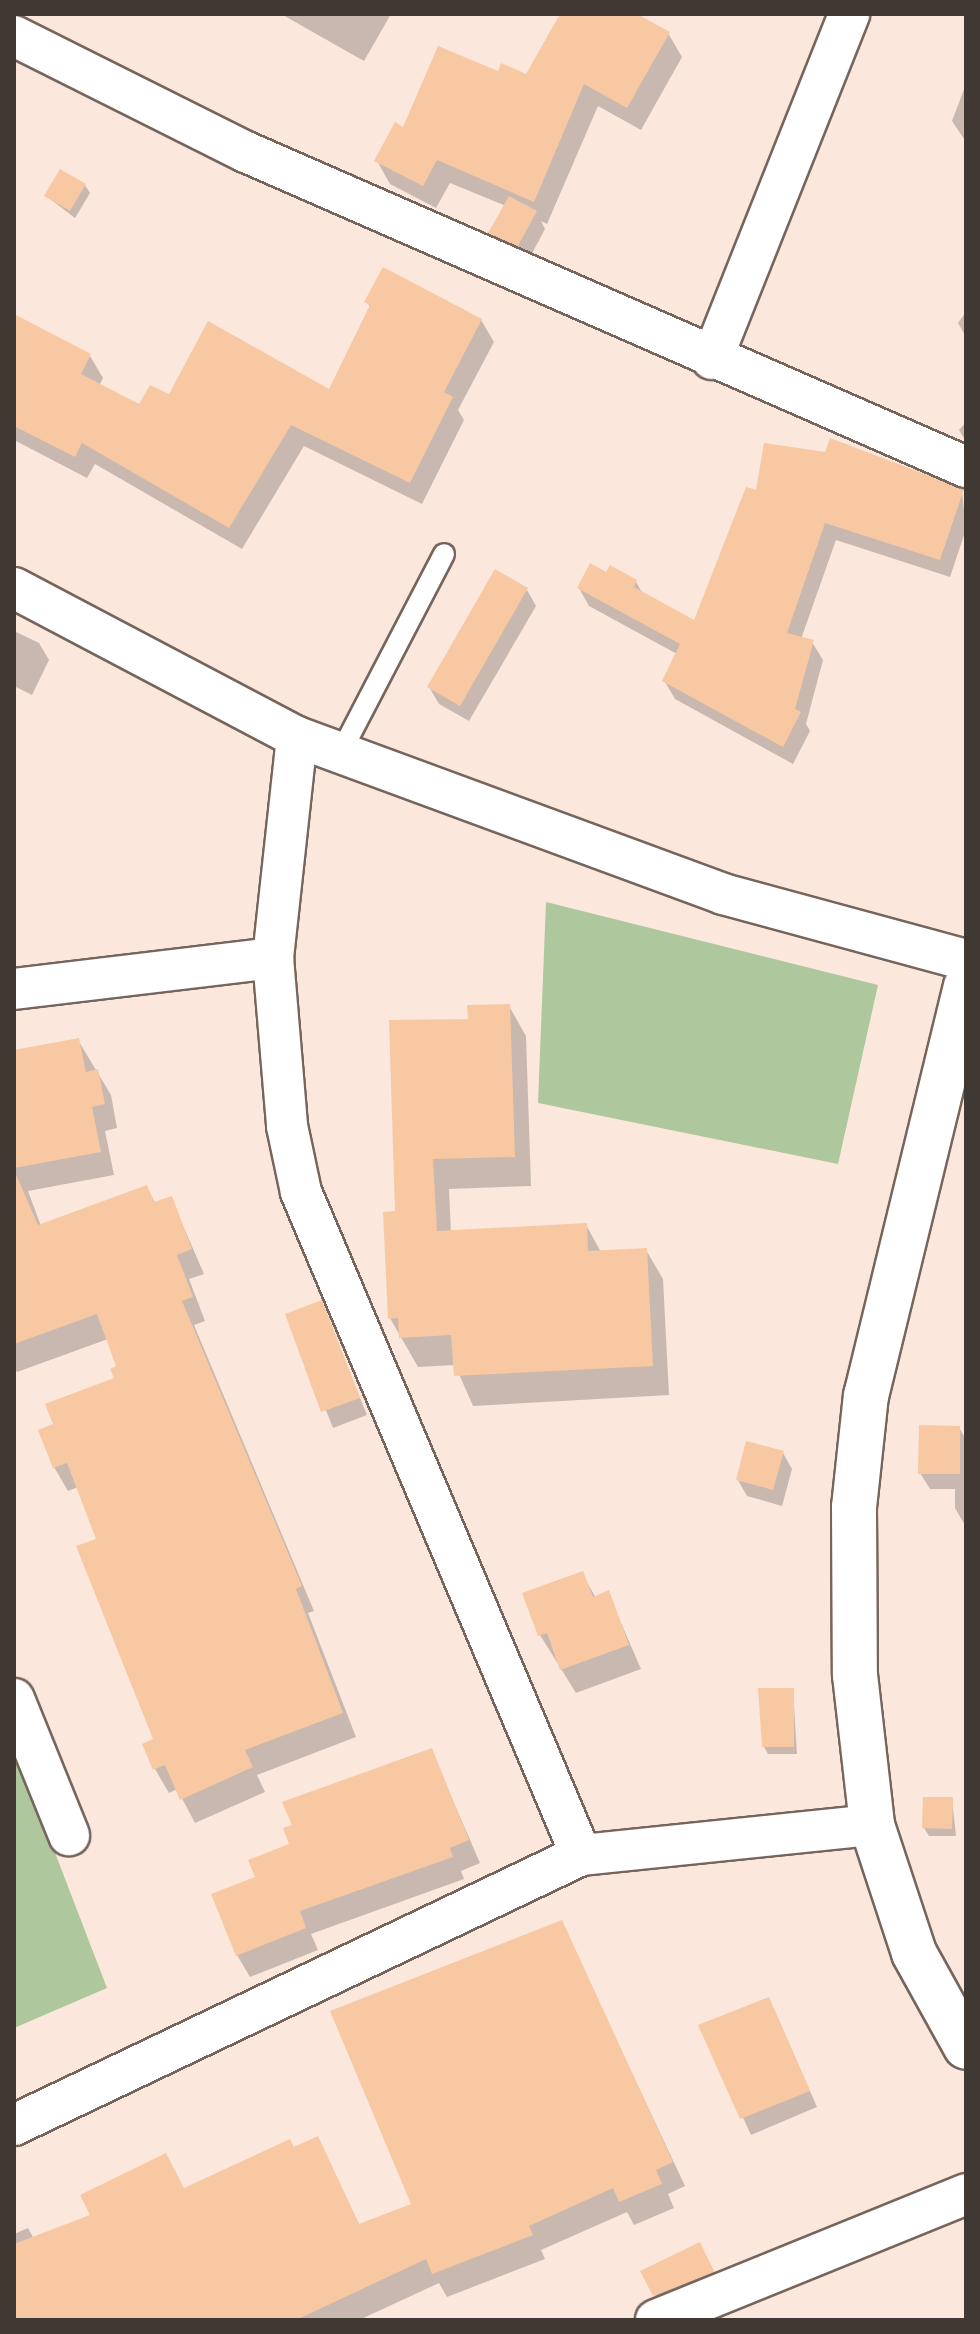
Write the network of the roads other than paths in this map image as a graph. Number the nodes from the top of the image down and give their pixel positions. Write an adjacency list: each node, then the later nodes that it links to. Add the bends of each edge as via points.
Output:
1 (849, 14): 3 (street)
2 (14, 36): 3 (street, via 246,152)
3 (712, 359): 4 (street)
4 (966, 467)
5 (444, 554): 8 (lane)
6 (14, 588): 7 (street)
7 (297, 737): 8 (street); 9 (street)
8 (341, 752): 10 (street, via 723,894)
9 (273, 958): 12 (street); 16 (street, via 287,1126 301,1192)
10 (966, 960)
11 (966, 986): 14 (street, via 866,1395 857,1479 855,1675)
12 (14, 989)
13 (14, 1699): 15 (street)
14 (872, 1825): 16 (street); 17 (street, via 914,1953)
15 (69, 1835)
16 (581, 1855): 18 (street)
17 (966, 2047)
18 (14, 2125)
19 (966, 2194): 20 (street)
20 (656, 2320)

